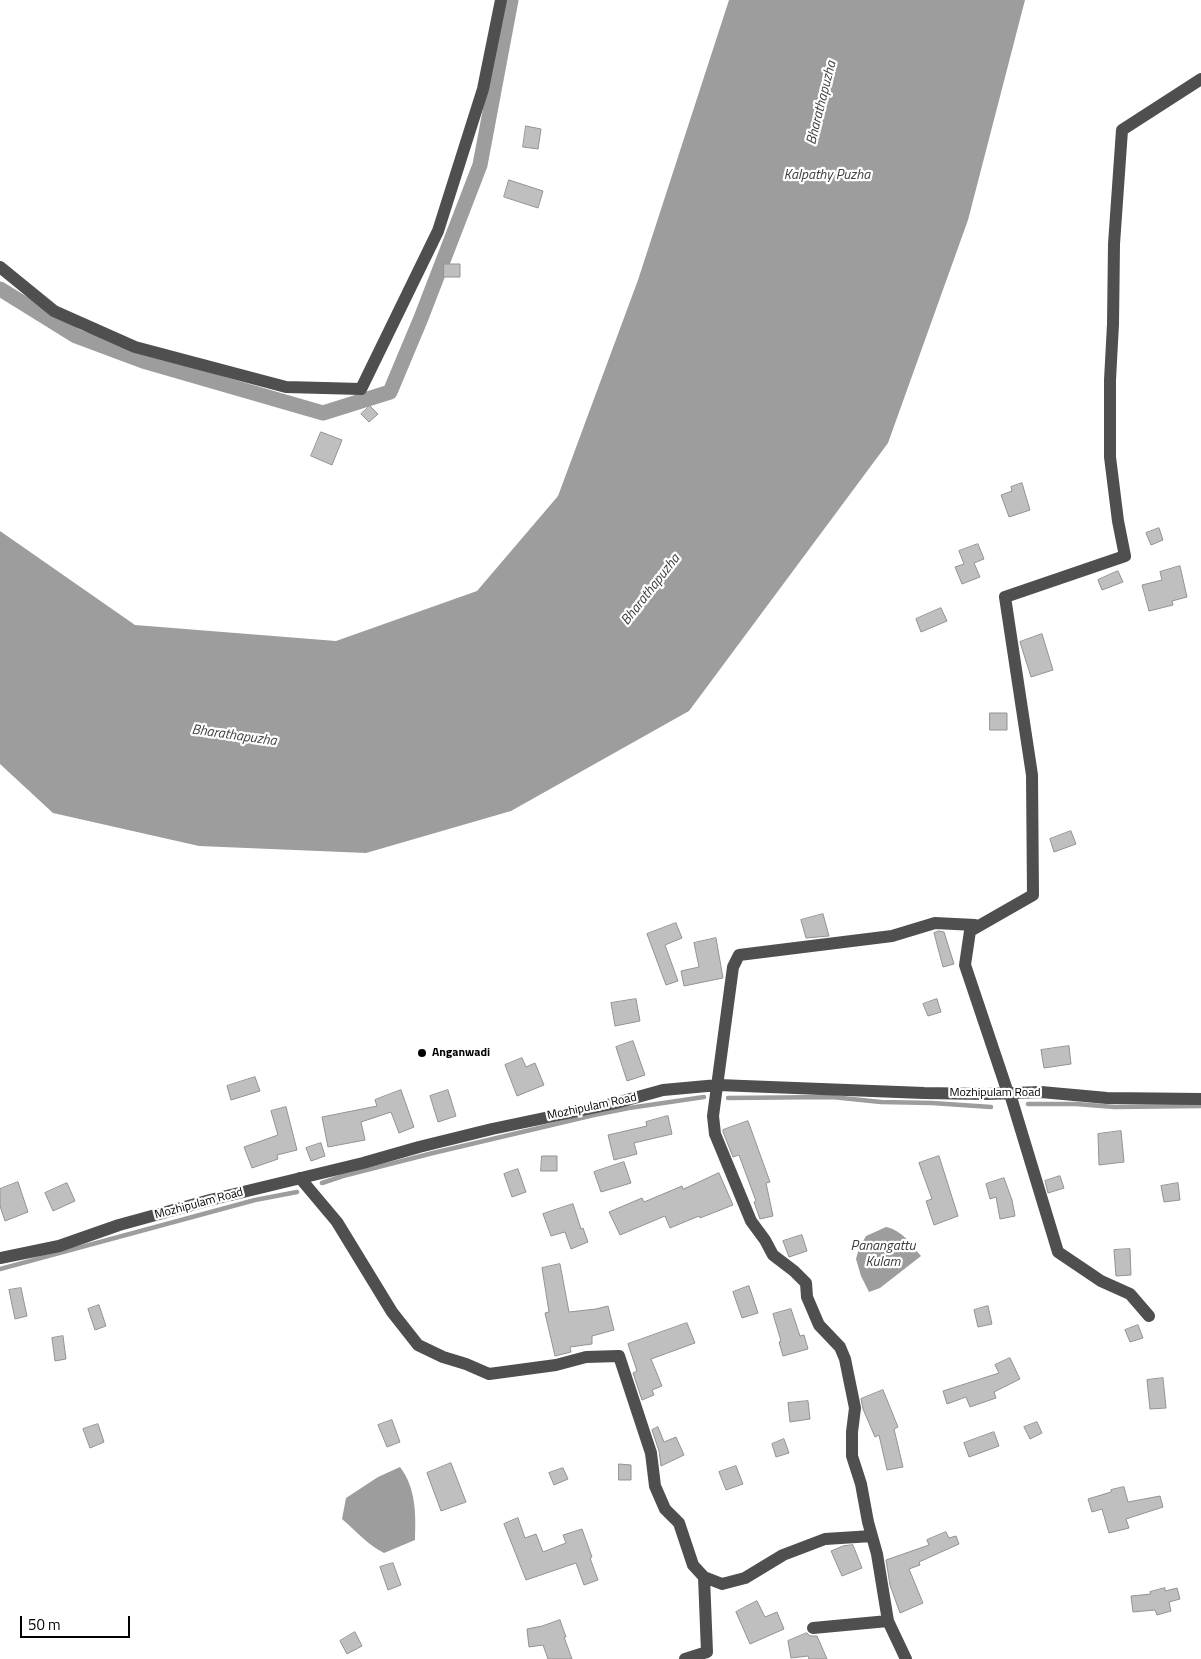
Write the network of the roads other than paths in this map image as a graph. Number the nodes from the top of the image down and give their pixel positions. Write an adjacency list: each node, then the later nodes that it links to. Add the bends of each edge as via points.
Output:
1 (501, 0): 3 (street, via 483,89 438,231 361,389 286,386 136,347 54,311)
2 (1201, 79): 4 (street, via 1122,130 1114,244 1110,457 1125,556 1005,596 1032,775 1033,895)
3 (0, 267)
4 (970, 931): 5 (street, via 975,925 934,923 892,936 739,955 733,967); 6 (street, via 965,965)
5 (718, 1085): 6 (street, Mozhipulam Road); 8 (street, Mozhipulam Road, via 663,1090 492,1128); 11 (street, via 713,1116 715,1134 751,1221 773,1255 806,1283 807,1297 819,1325 840,1347 845,1359 854,1408 852,1456)
6 (1008, 1093): 7 (street, Mozhipulam Road); 10 (street, via 1058,1252 1101,1282 1130,1294)
7 (1201, 1099)
8 (300, 1178): 9 (street, Mozhipulam Road, via 119,1225 59,1246); 12 (street, via 337,1222 392,1312 418,1345 489,1374 556,1365 586,1357 619,1356 651,1453 656,1486 665,1509 679,1523 693,1565)
9 (0, 1258)
10 (1149, 1316)
11 (872, 1536): 12 (street, via 825,1539 783,1555 745,1578 722,1584); 13 (street, via 878,1554)
12 (704, 1577): 15 (street, via 707,1652)
13 (888, 1621): 14 (street); 16 (street)
14 (813, 1628)
15 (685, 1659)
16 (906, 1659)

